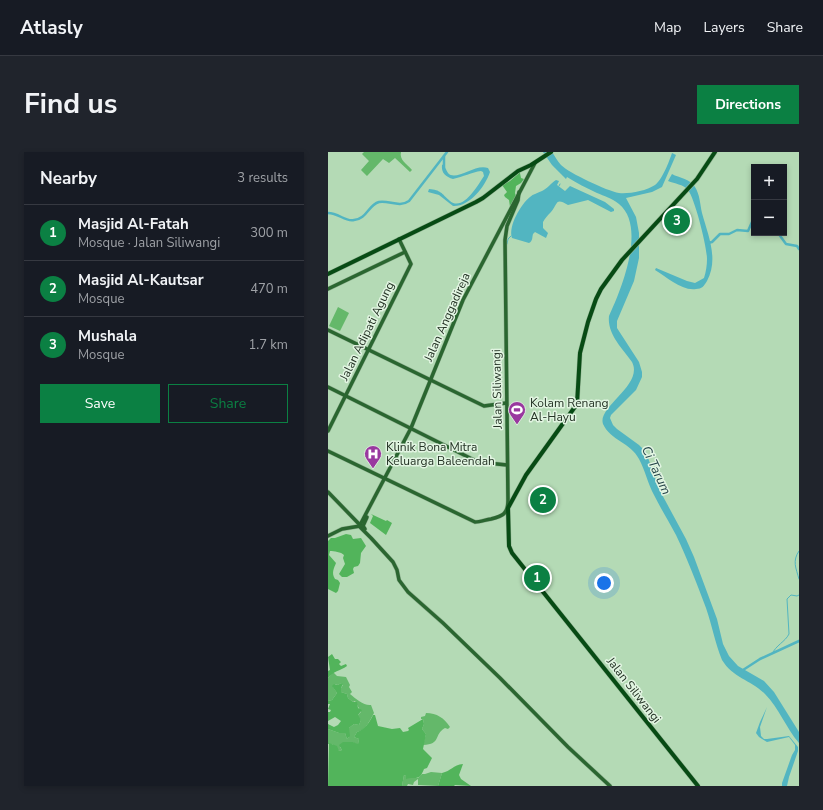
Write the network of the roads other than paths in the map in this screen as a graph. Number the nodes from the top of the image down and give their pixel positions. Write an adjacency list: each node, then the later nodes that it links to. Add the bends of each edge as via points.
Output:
1 (551, 152): 4 (main road)
2 (555, 152): 4 (main road)
3 (715, 152): 24 (main road, via 693,183 625,256 596,299 580,354 577,404 530,469)
4 (546, 157): 5 (main road)
5 (533, 165): 6 (main road, Jalan Anggadireja); 7 (main road, via 518,171 476,202)
6 (519, 192): 13 (main road, Jalan Anggadireja, via 463,300); 16 (main road, Jalan Siliwangi, via 505,240)
7 (398, 239): 8 (main road, Jalan Adipati Agung); 9 (main road)
8 (405, 252): 10 (main road); 12 (main road, Jalan Adipati Agung, via 411,264)
9 (328, 274)
10 (328, 289)
11 (328, 330): 12 (main road)
12 (368, 350): 13 (main road); 15 (main road, Jalan Adipati Agung)
13 (430, 380): 16 (main road, via 485,406); 17 (main road, Jalan Anggadireja)
14 (328, 386): 15 (main road)
15 (346, 396): 17 (main road); 18 (main road, Jalan Adipati Agung)
16 (506, 403): 20 (main road, Jalan Siliwangi)
17 (411, 428): 20 (main road, via 478,462); 21 (main road, Jalan Anggadireja)
18 (328, 432)
19 (328, 451): 21 (main road)
20 (507, 464): 23 (main road, Jalan Siliwangi)
21 (385, 478): 26 (main road, via 475,522); 28 (main road, Jalan Anggadireja)
22 (328, 492): 28 (main road)
23 (508, 496): 24 (main road); 25 (main road, Jalan Siliwangi)
24 (514, 496): 25 (main road)
25 (508, 508): 26 (main road); 27 (main road, Jalan Siliwangi)
26 (502, 516): 27 (main road)
27 (508, 517): 31 (main road, Jalan Siliwangi, via 509,546 512,553)
28 (361, 526): 29 (main road); 30 (main road, via 393,562 399,580 408,592 443,622)
29 (328, 536)
30 (610, 786)
31 (698, 786)

